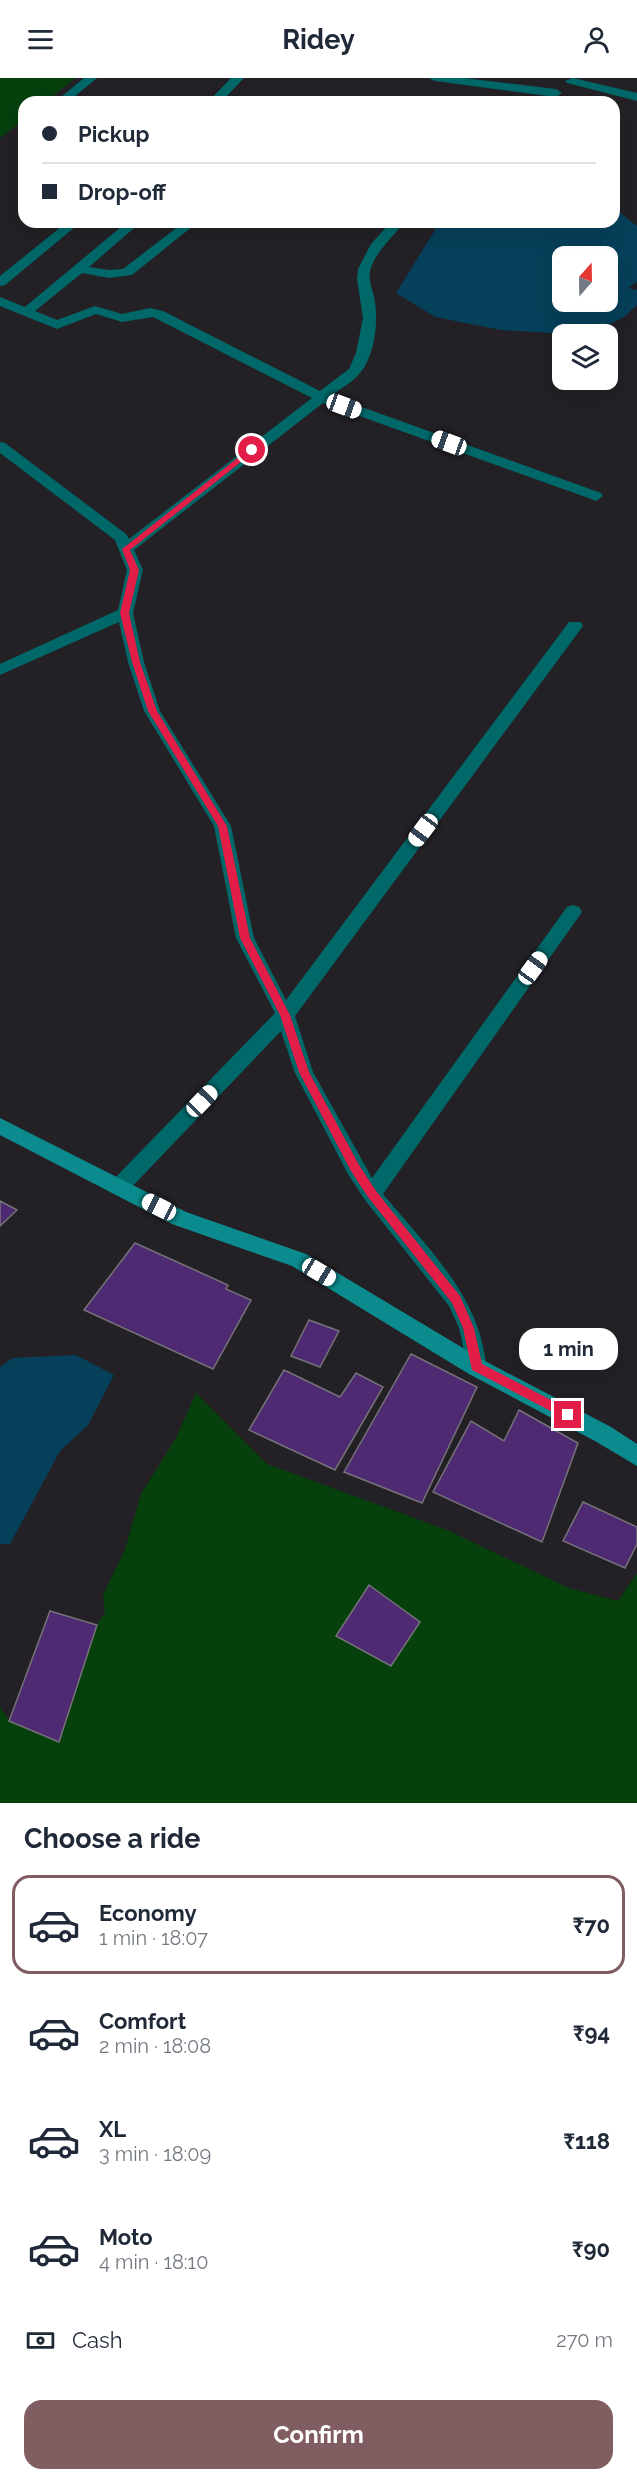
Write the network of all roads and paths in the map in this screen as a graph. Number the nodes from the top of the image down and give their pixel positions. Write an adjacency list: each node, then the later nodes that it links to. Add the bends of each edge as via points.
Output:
1 (91, 78): 6 (street)
2 (238, 78): 7 (street)
3 (435, 78): 5 (street)
4 (573, 79): 5 (street); 9 (street)
5 (556, 93): 8 (street)
6 (68, 96)
7 (220, 96)
8 (552, 96)
9 (637, 97)
10 (68, 228): 15 (street)
11 (128, 228): 14 (street)
12 (184, 228): 14 (street, via 127,273 115,276)
13 (393, 228): 18 (street, via 369,258 363,277 370,330 366,352 355,370)
14 (79, 268): 17 (street)
15 (0, 282)
16 (0, 301): 17 (street)
17 (25, 313): 18 (street, via 57,325 95,310 122,318 158,314)
18 (322, 398): 20 (street); 21 (street)
19 (0, 446): 21 (street, via 121,537)
20 (596, 496)
21 (126, 549): 22 (street, via 135,570)
22 (124, 613): 24 (street); 26 (street, via 152,711 222,826 245,938)
23 (575, 626): 26 (street)
24 (0, 670)
25 (573, 912): 29 (street)
26 (285, 1015): 28 (street); 29 (street, via 304,1072)
27 (0, 1126): 28 (street)
28 (119, 1187): 30 (street, via 179,1218 299,1260)
29 (372, 1194): 30 (street, via 456,1300 469,1328)
30 (476, 1367): 31 (street)
31 (637, 1456)

